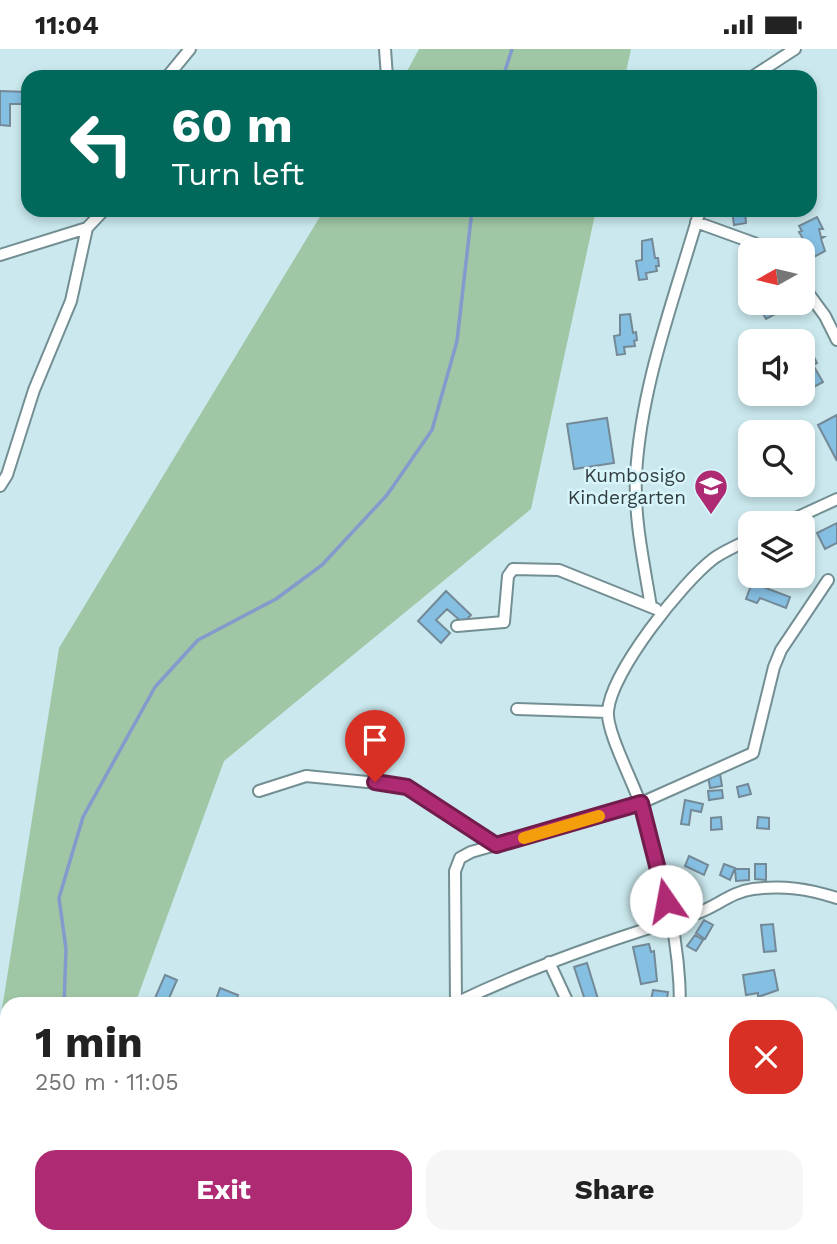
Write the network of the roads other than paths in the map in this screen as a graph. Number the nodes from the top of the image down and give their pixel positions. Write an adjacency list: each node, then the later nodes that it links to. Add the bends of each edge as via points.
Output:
1 (190, 49): 4 (street)
2 (385, 49): 5 (street)
3 (795, 49): 6 (street)
4 (173, 70)
5 (386, 70)
6 (763, 70)
7 (97, 217): 10 (street)
8 (698, 217): 9 (street)
9 (696, 222): 11 (street); 20 (street, via 644,406 636,475 637,526)
10 (87, 227): 12 (street); 15 (street, via 71,301)
11 (740, 238)
12 (0, 255)
13 (816, 304): 14 (street)
14 (837, 341)
15 (0, 487)
16 (837, 499): 17 (street)
17 (811, 511)
18 (738, 546): 21 (street, via 713,559)
19 (828, 580): 26 (street, via 781,650 753,753)
20 (651, 607): 21 (street); 22 (street, via 559,570 513,569 508,576 504,622)
21 (665, 613): 24 (street, via 623,671)
22 (457, 626)
23 (517, 709): 24 (street)
24 (608, 712): 26 (street)
25 (259, 791): 27 (street, via 306,776 407,787)
26 (641, 803): 27 (street); 29 (street)
27 (496, 845): 31 (street, via 465,855 456,863)
28 (837, 898): 29 (street, via 805,888 750,889)
29 (670, 920): 30 (street); 34 (street)
30 (549, 962): 32 (street); 33 (street)
31 (457, 997)
32 (472, 997)
33 (565, 997)
34 (680, 997)

